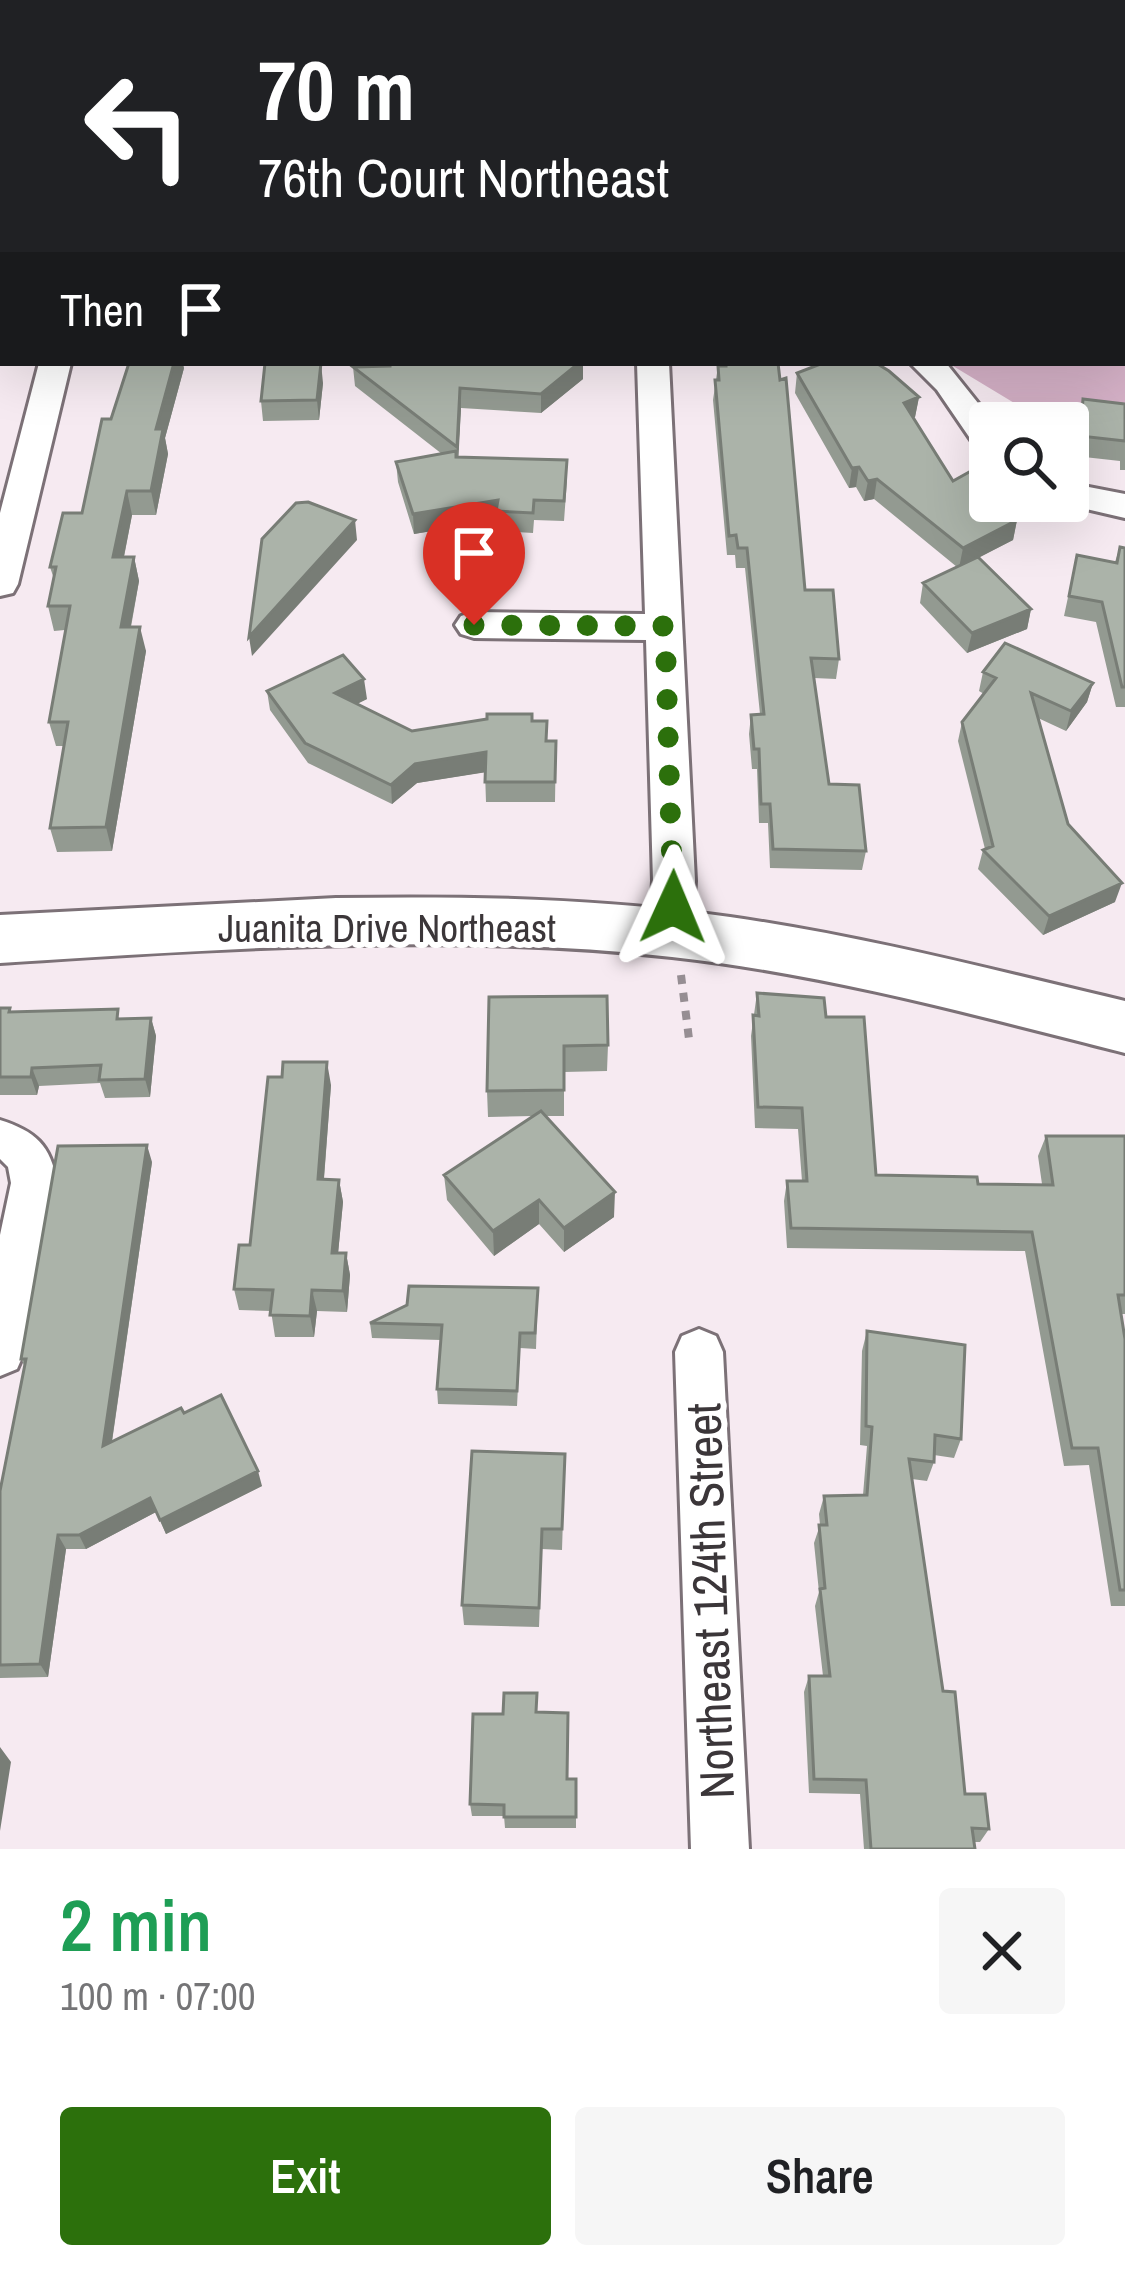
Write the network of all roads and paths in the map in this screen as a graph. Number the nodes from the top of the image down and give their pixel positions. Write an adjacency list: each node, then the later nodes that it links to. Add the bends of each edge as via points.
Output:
1 (54, 366): 7 (street)
2 (652, 366): 9 (street)
3 (929, 366): 4 (street)
4 (969, 412)
5 (1089, 498): 6 (street)
6 (1125, 506)
7 (0, 584)
8 (474, 625): 9 (street)
9 (665, 626): 11 (street)
10 (0, 939): 11 (main road, Juanita Drive Northeast, via 489,923)
11 (675, 950): 12 (main road, Juanita Drive Northeast, via 876,966); 13 (path)
12 (1125, 1027)
13 (688, 1040)
14 (11, 1144): 16 (street, via 31,1158 34,1183)
15 (699, 1352): 17 (street, Northeast 124th Street)
16 (0, 1353)
17 (720, 1849)

